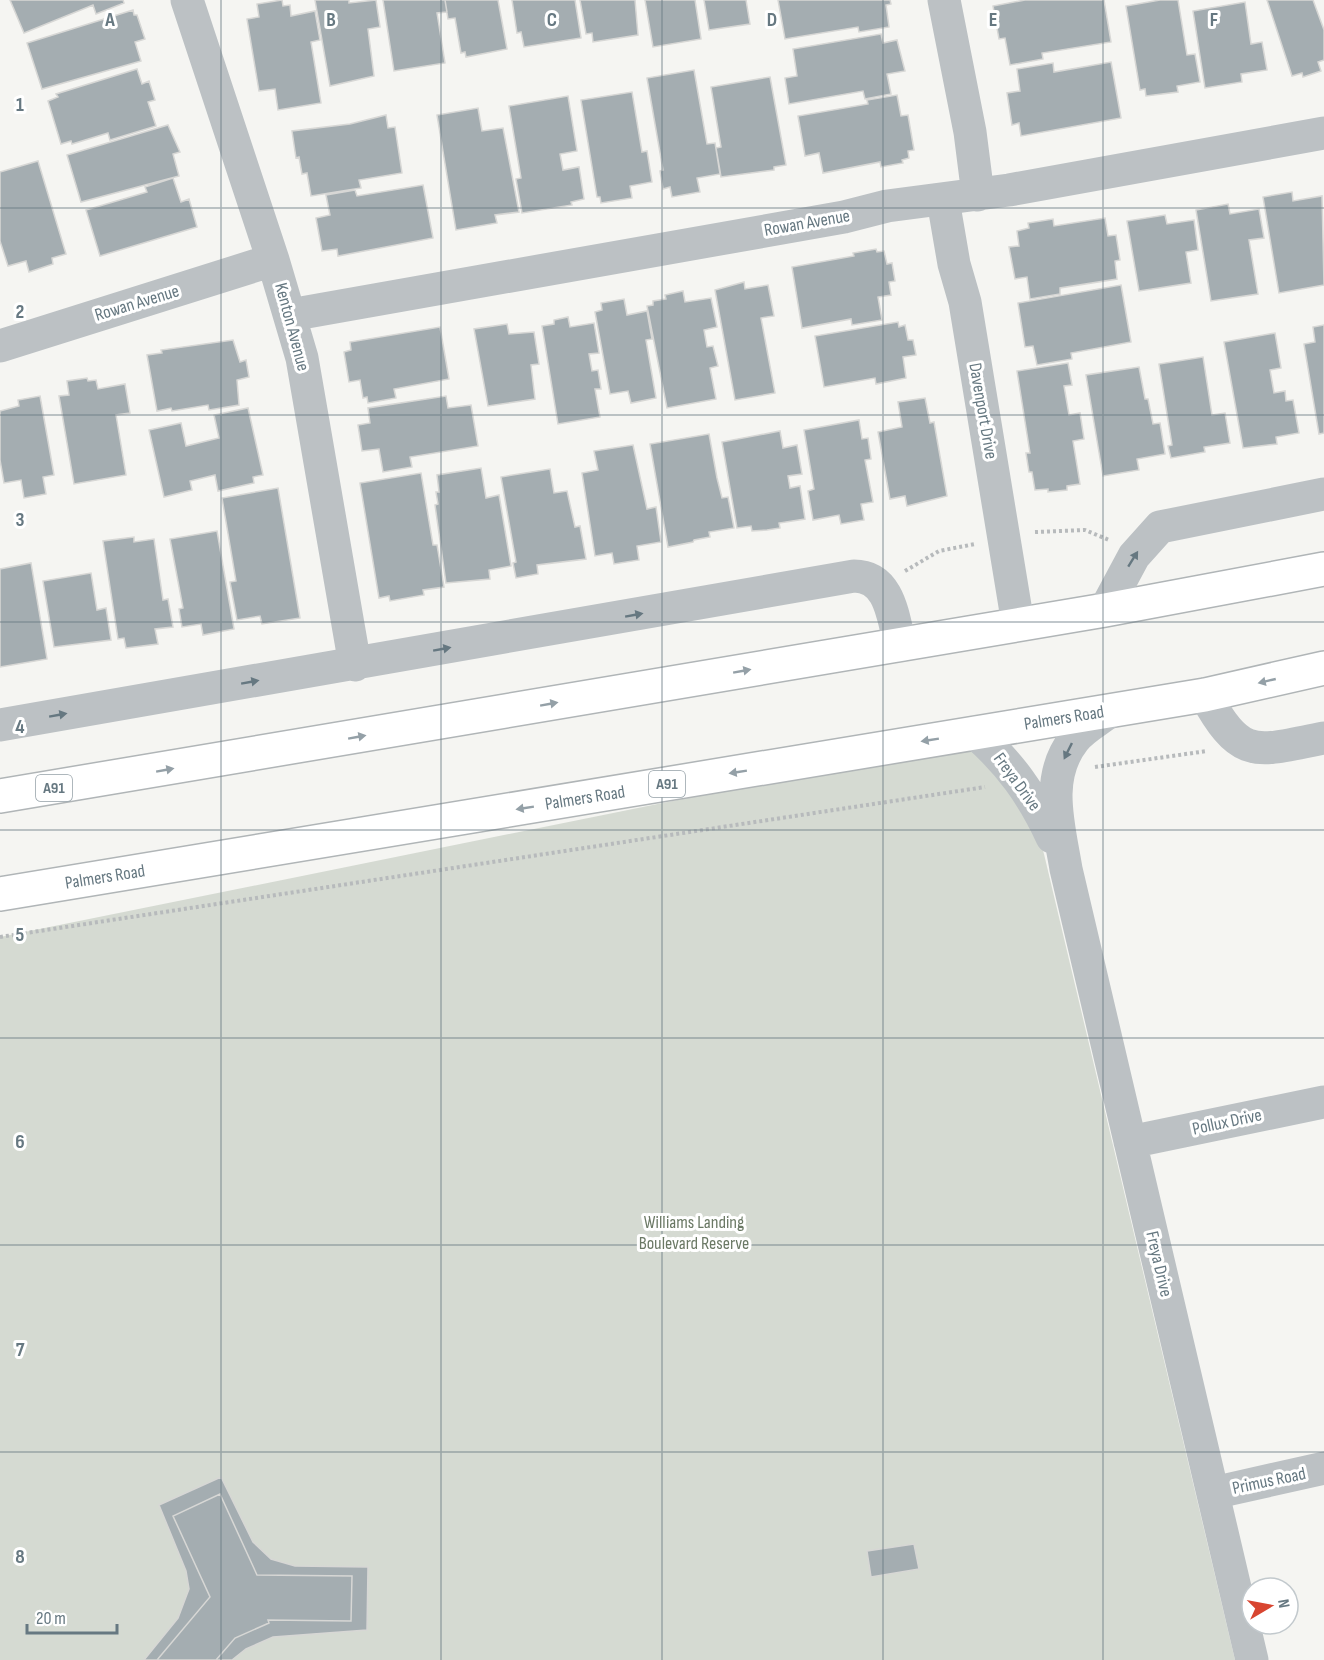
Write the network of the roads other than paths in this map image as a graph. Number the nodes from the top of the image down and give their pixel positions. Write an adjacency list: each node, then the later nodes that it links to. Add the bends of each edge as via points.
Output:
1 (187, 0): 6 (street, Kenton Avenue)
2 (944, 0): 4 (street)
3 (1324, 133): 4 (street, Rowan Avenue)
4 (978, 195): 5 (street, Rowan Avenue)
5 (943, 200): 7 (street, Rowan Avenue, via 888,206); 12 (street, Davenport Drive, via 965,302)
6 (273, 260): 7 (street, Kenton Avenue); 8 (street, Rowan Avenue)
7 (290, 315): 14 (street, Kenton Avenue, via 302,358)
8 (0, 346)
9 (1324, 494): 11 (street, one-way to 9, via 1134,556 1160,527)
10 (1324, 568): 11 (highway, A91)
11 (1105, 610): 12 (highway, A91)
12 (1018, 624): 13 (highway, A91)
13 (900, 645): 14 (street, one-way to 13, via 854,576 867,576 880,585 889,599); 21 (highway, A91, one-way to 13)
14 (355, 665): 18 (street, one-way to 14)
15 (1324, 668): 16 (highway, Palmers Road / A91, one-way to 16)
16 (1205, 695): 17 (highway, Palmers Road / A91); 20 (street, via 1221,724 1241,743 1255,748 1276,747)
17 (1110, 711): 19 (highway, Palmers Road / A91); 22 (street, Freya Drive, one-way to 22, via 1074,740 1057,775 1056,807)
18 (0, 724)
19 (975, 733): 22 (street, Freya Drive, via 1021,781 1037,805); 23 (highway, Palmers Road / A91, one-way to 23)
20 (1324, 738)
21 (0, 796)
22 (1066, 869): 25 (street, Freya Drive)
23 (3, 895)
24 (1324, 1102): 25 (street, Pollux Drive)
25 (1130, 1142): 27 (street, Freya Drive)
26 (1324, 1468): 27 (street, Primus Road)
27 (1213, 1493): 28 (street, Freya Drive)
28 (1252, 1660)

